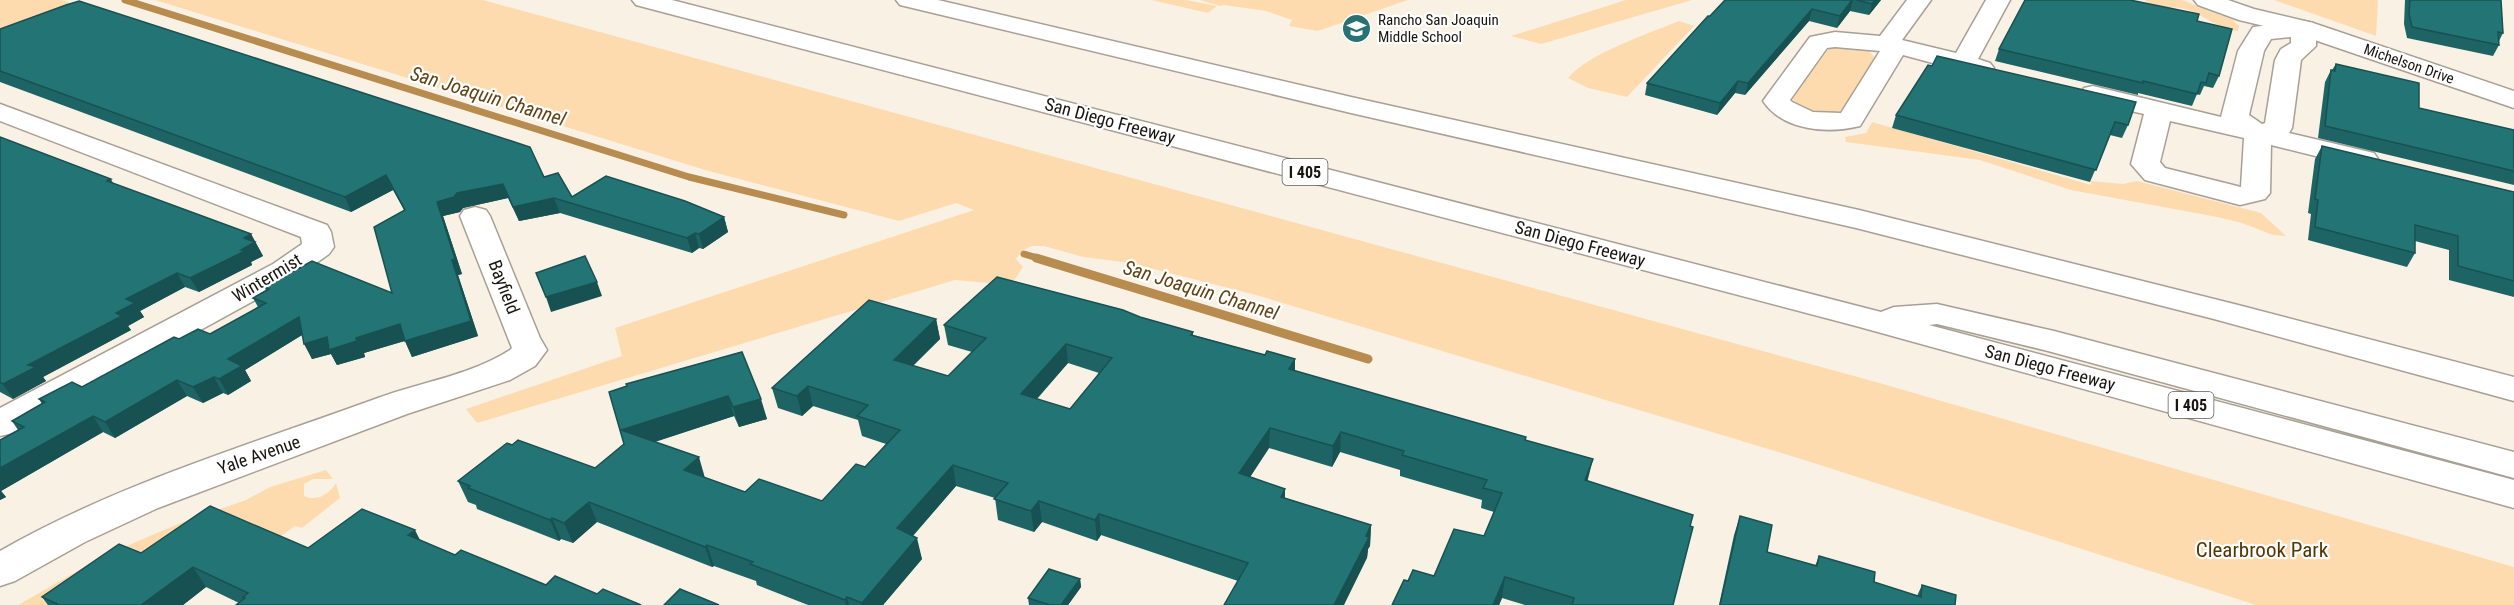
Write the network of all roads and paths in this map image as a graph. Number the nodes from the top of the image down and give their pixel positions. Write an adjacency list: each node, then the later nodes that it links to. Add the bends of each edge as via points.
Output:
1 (644, 0): 8 (main road, San Diego Freeway / I 405)
2 (711, 0): 8 (main road, via 722,3)
3 (908, 0): 21 (main road, via 1881,224)
4 (1920, 0): 10 (main road, via 1891,46)
5 (1998, 0): 10 (main road)
6 (2206, 0): 9 (main road, Michelson Drive, via 2247,15)
7 (2248, 0): 9 (main road, Michelson Drive)
8 (741, 25): 19 (main road, San Diego Freeway / I 405)
9 (2304, 27): 13 (main road, Michelson Drive); 16 (main road, via 2303,46 2290,54 2288,60 2278,128); 16 (main road, via 2262,32 2251,51 2235,117)
10 (1962, 63): 11 (main road)
11 (2009, 74)
12 (2067, 88): 14 (main road)
13 (2514, 100)
14 (2159, 110): 16 (main road); 16 (main road, via 2145,164 2155,174 2240,196 2255,193)
15 (0, 112): 22 (main road, Wintermist, via 316,232 318,247 284,271)
16 (2258, 134): 17 (main road)
17 (2386, 165)
18 (475, 216): 20 (main road, Bayfield, via 530,350)
19 (1868, 319): 23 (main road, via 1937,314); 24 (main road, San Diego Freeway / I 405)
20 (525, 357): 25 (main road, Yale Avenue, via 506,368 167,489 35,548)
21 (2514, 389)
22 (0, 424)
23 (2514, 465)
24 (2514, 494)
25 (0, 570)

